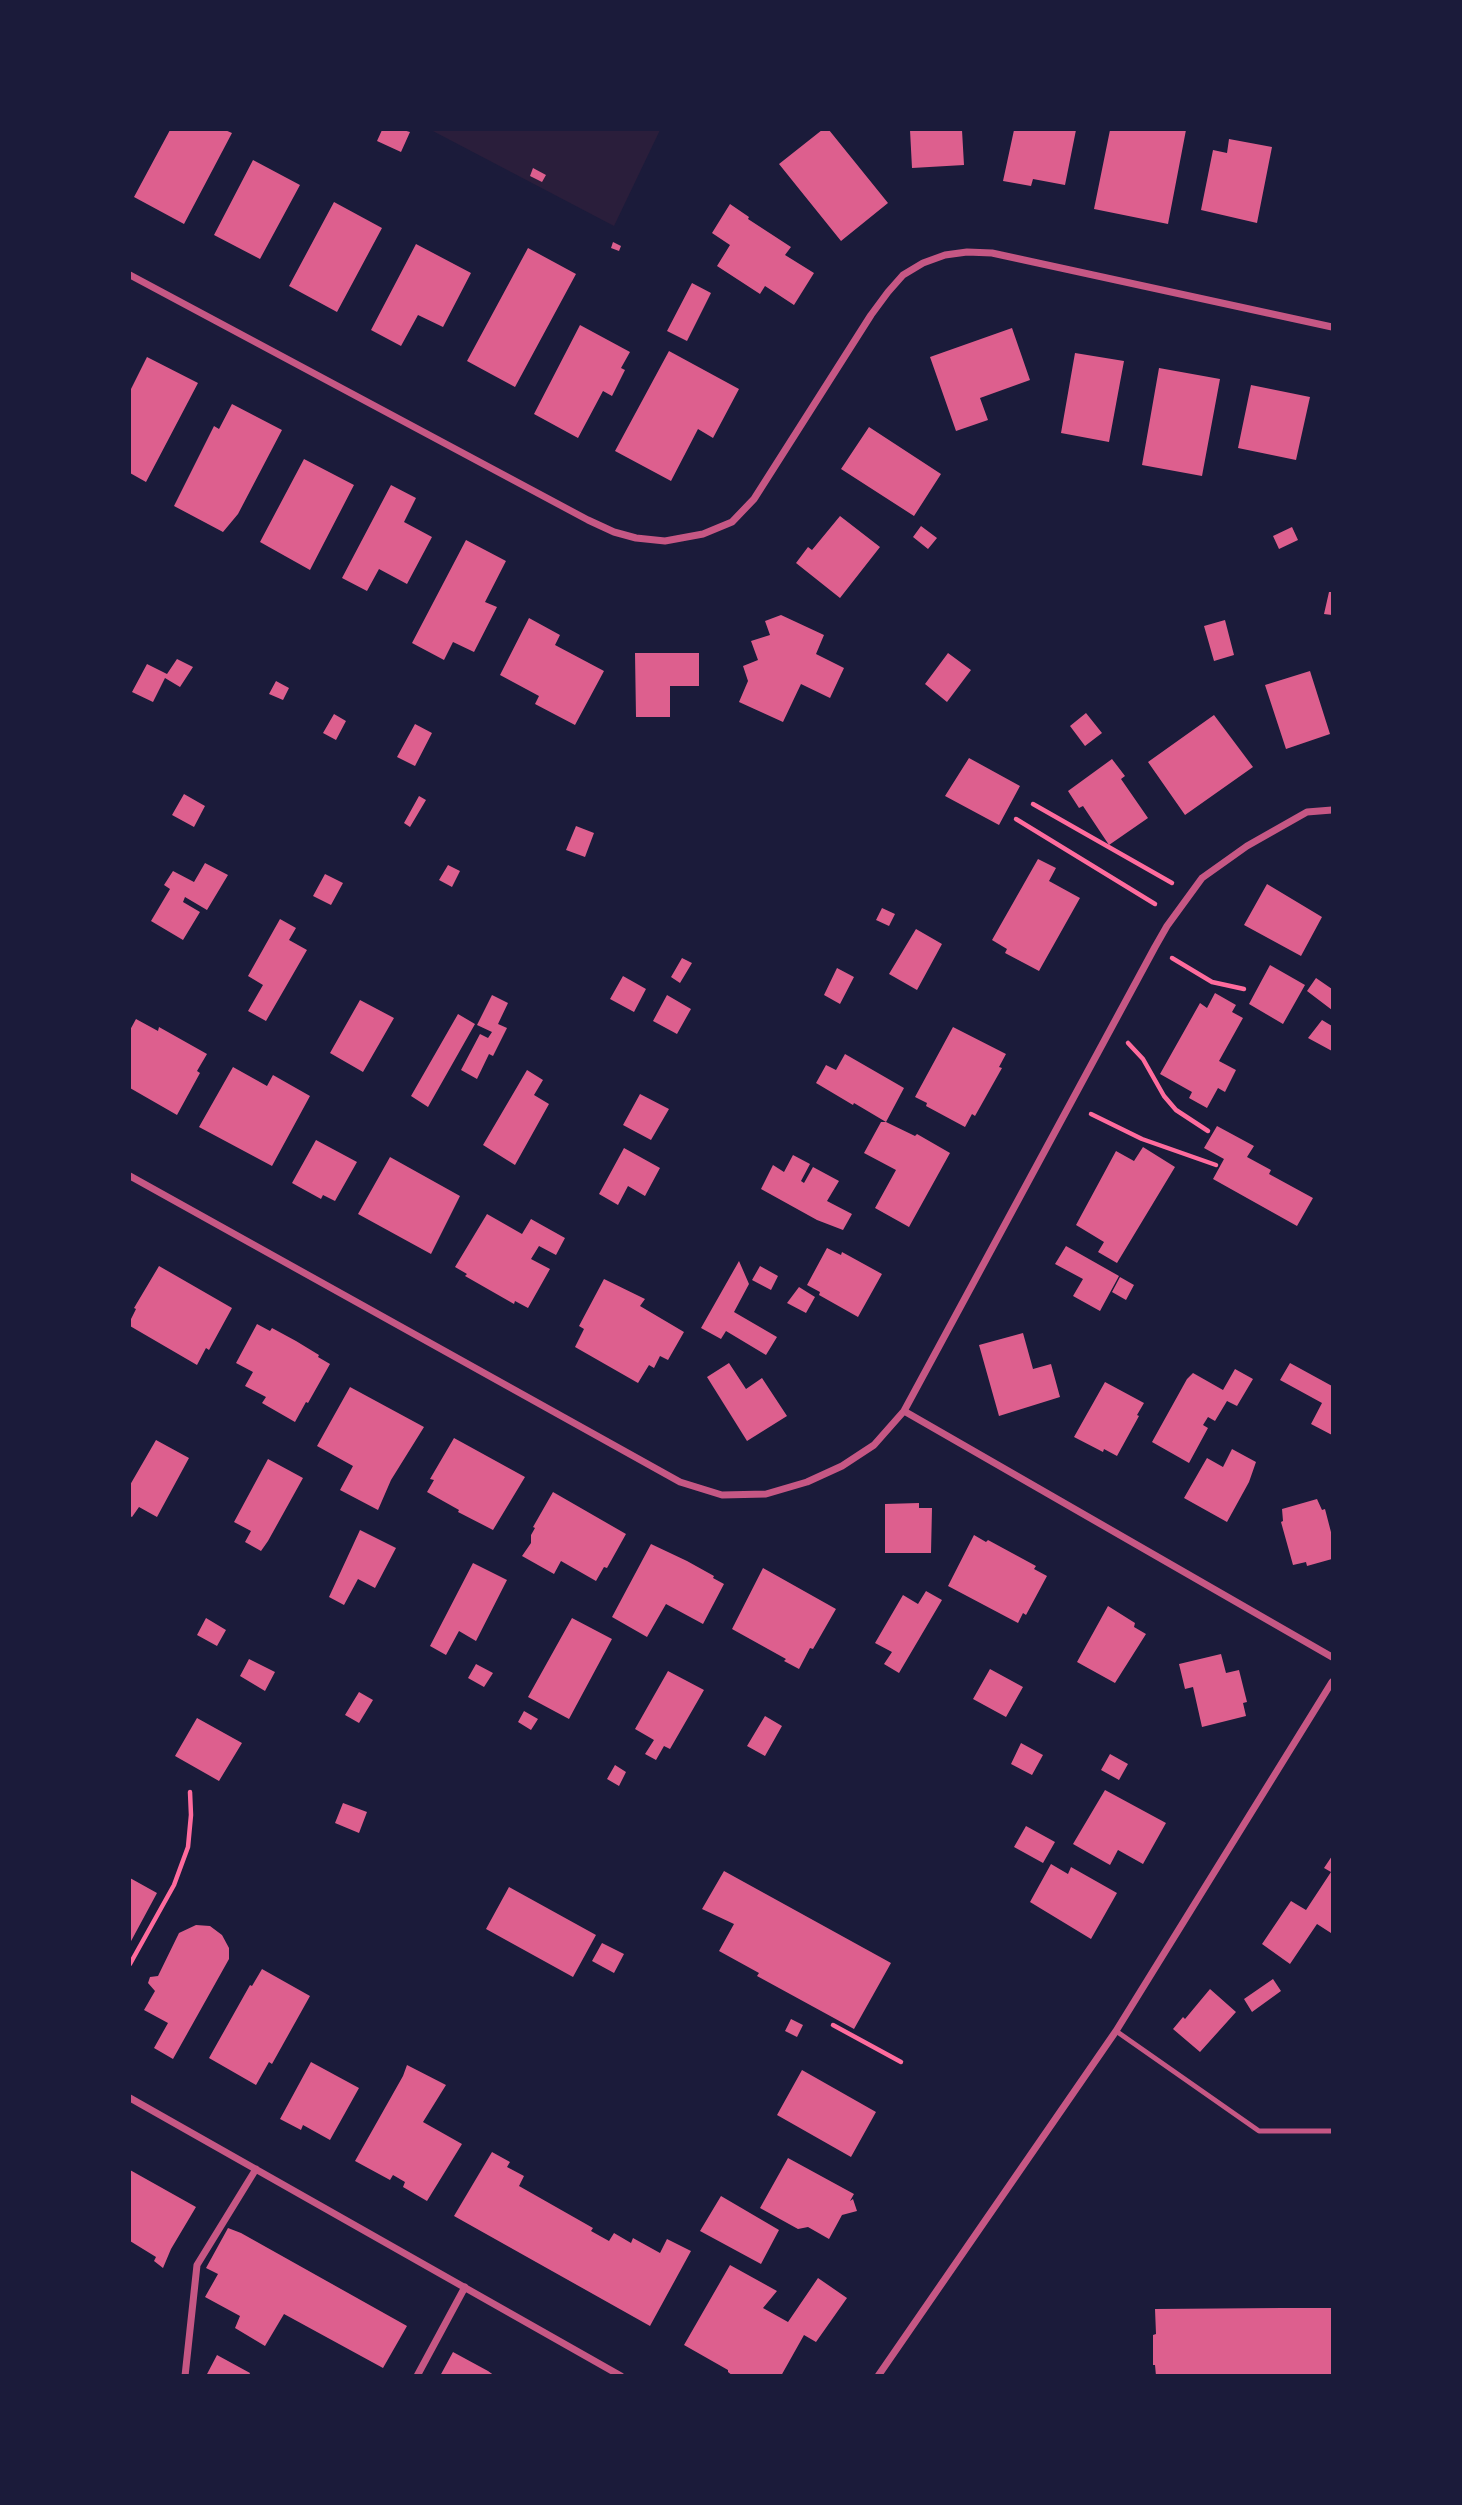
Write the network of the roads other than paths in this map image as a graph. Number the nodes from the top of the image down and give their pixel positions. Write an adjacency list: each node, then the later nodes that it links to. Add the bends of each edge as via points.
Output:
1 (130, 275): 2 (street, via 588,520 614,532 664,541 704,534 732,522 754,499 888,292 903,275 946,255 992,253)
2 (1332, 327)
3 (1332, 810): 5 (street, via 1307,812 1247,846 1202,878 1174,916)
4 (130, 1176): 5 (street, via 680,1482 712,1492 765,1494 807,1482 874,1445)
5 (904, 1411): 6 (street)
6 (1332, 1657)
7 (1332, 1682): 8 (street)
8 (1116, 2031): 10 (lane, via 1259,2131); 16 (street)
9 (130, 2098): 11 (street)
10 (1332, 2131)
11 (256, 2169): 12 (street); 13 (street, via 197,2265)
12 (465, 2287): 14 (street); 15 (street)
13 (184, 2375)
14 (416, 2375)
15 (621, 2375)
16 (878, 2375)

